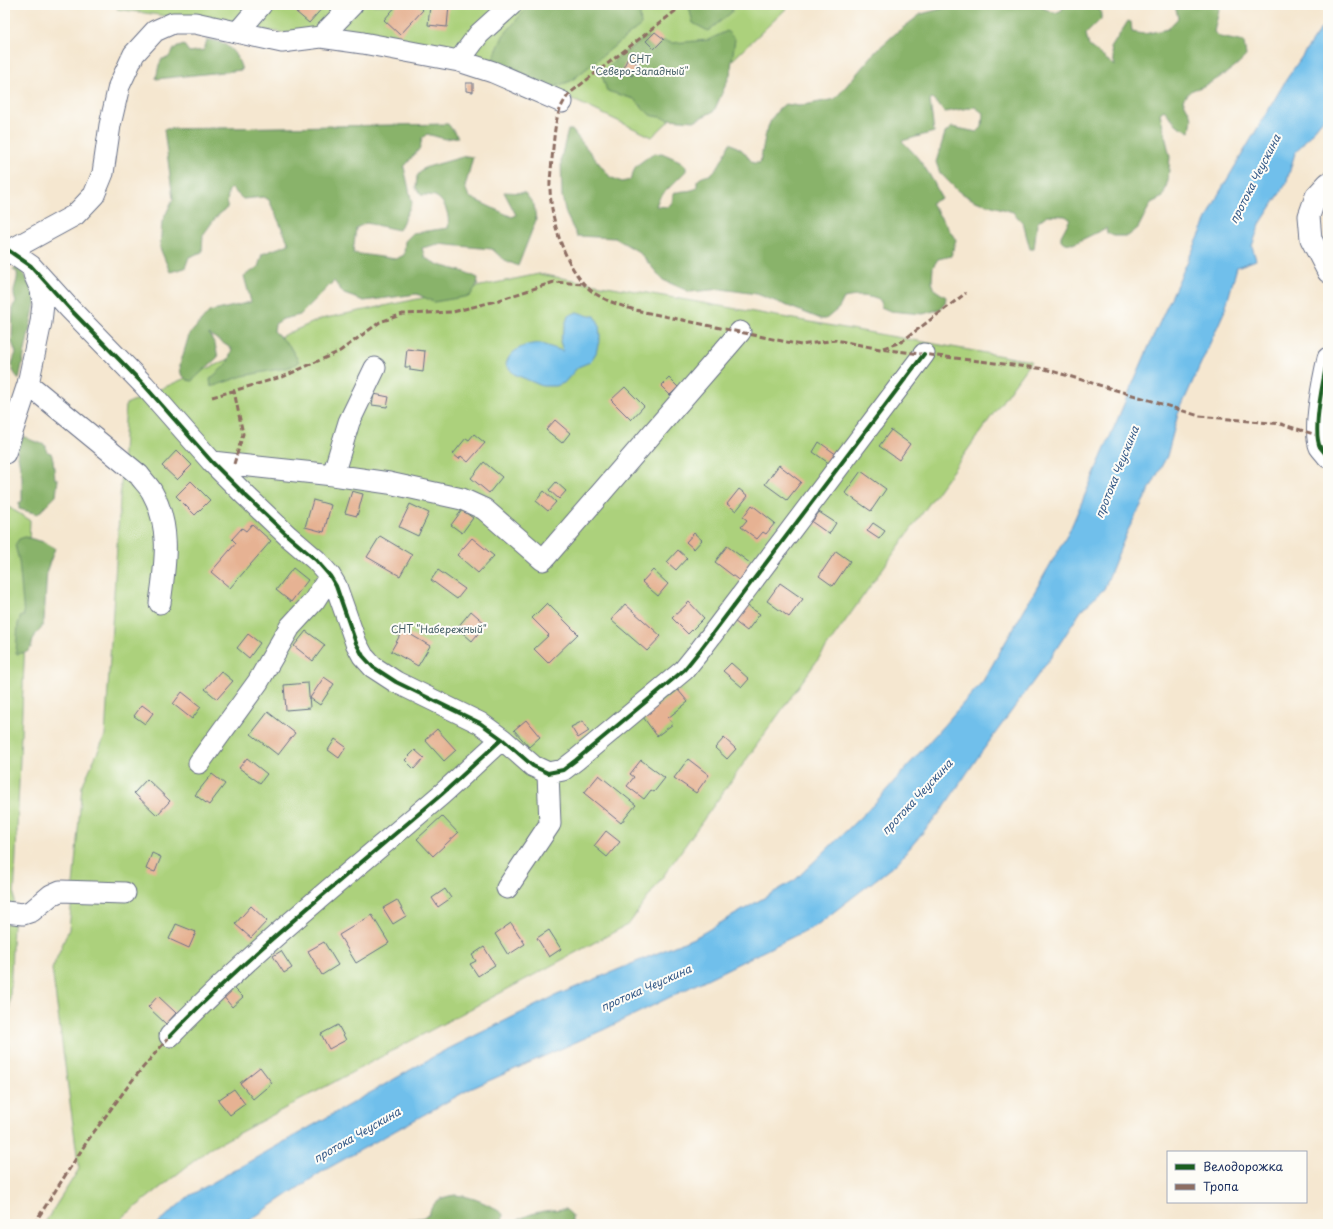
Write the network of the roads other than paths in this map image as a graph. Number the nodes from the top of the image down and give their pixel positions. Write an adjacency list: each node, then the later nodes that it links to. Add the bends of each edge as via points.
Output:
1 (261, 5): 4 (street)
2 (352, 5): 5 (street)
3 (511, 5): 6 (street, via 479,34)
4 (238, 32): 5 (street, via 282,42); 9 (street, via 195,23 173,23 155,31 134,54 119,86 103,173 94,195 75,215)
5 (321, 37): 6 (street)
6 (459, 61): 7 (street, via 493,72)
7 (562, 102)
8 (1328, 183): 11 (street, via 1316,196 1309,216 1311,239)
9 (7, 250): 10 (street)
10 (31, 266): 16 (street, via 41,290 43,304); 19 (street, via 144,385)
11 (1328, 272)
12 (740, 332): 20 (street, via 543,560 484,509 462,500 389,483)
13 (924, 354): 25 (street, via 684,670 563,770)
14 (1328, 358): 18 (street, via 1322,385 1317,435 1320,447)
15 (375, 368): 20 (street, via 349,422)
16 (28, 384): 17 (street); 22 (street, via 139,475 152,492 161,512 166,534)
17 (5, 453)
18 (1328, 457)
19 (212, 462): 20 (street); 21 (street)
20 (332, 475)
21 (330, 576): 23 (street, via 356,643 373,667 396,682 480,723); 24 (street, via 314,601 290,627 258,682)
22 (160, 603)
23 (502, 739): 25 (street, via 533,766); 29 (street, via 270,941)
24 (199, 763)
25 (548, 773): 26 (street, via 550,824)
26 (507, 888)
27 (124, 893): 28 (street, via 60,891 32,911 23,914)
28 (5, 912)
29 (170, 1036)

